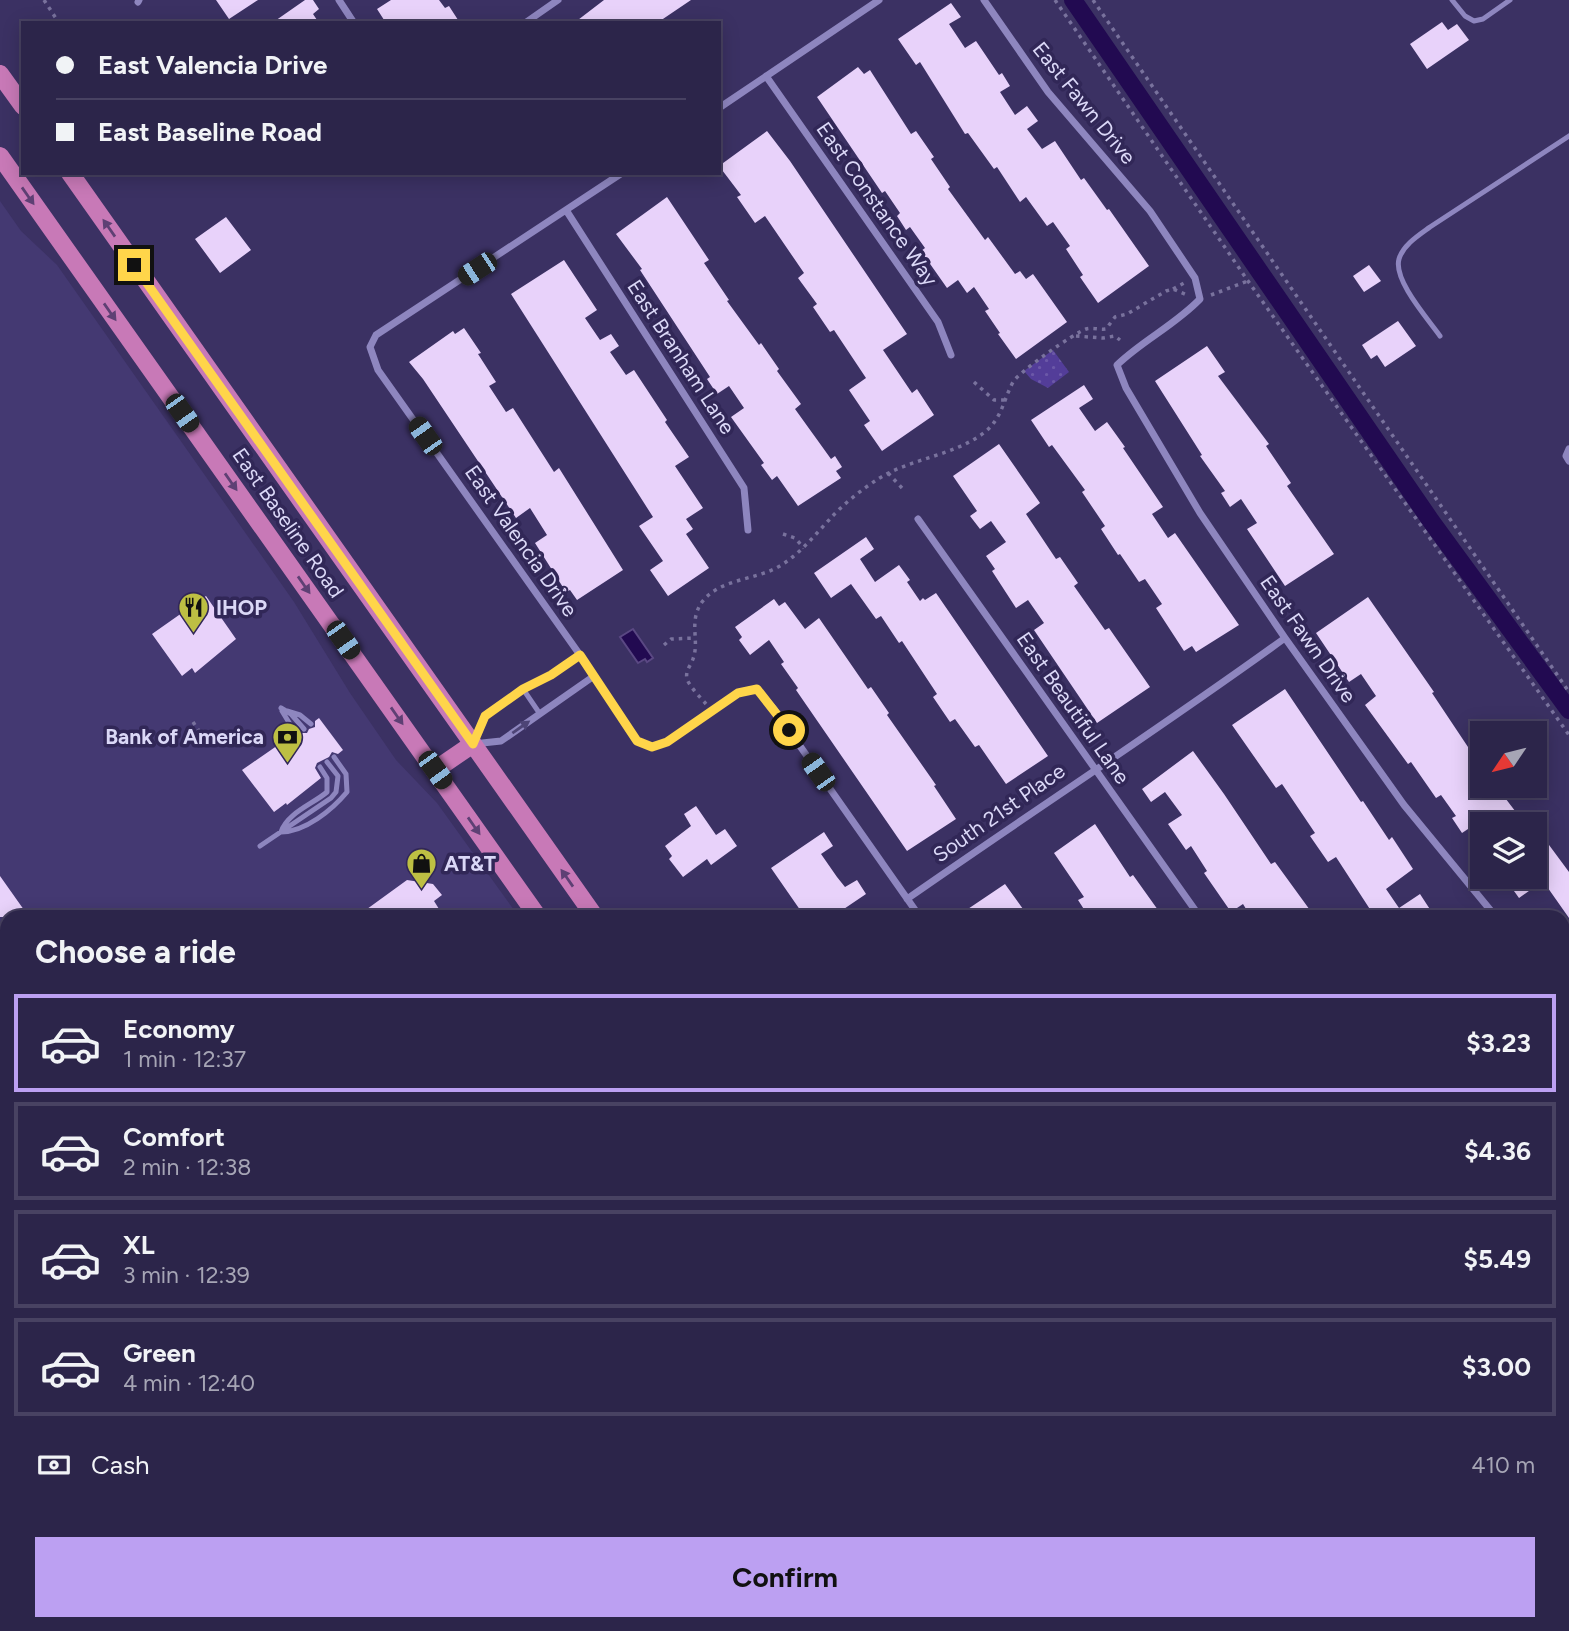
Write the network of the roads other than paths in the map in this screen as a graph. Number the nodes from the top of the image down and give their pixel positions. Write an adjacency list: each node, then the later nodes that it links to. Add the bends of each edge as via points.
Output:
1 (339, 0): 7 (street)
2 (558, 0): 8 (street)
3 (879, 0): 10 (street)
4 (984, 0): 24 (street, East Fawn Drive, via 1048,92 1150,211 1195,278 1200,299 1117,365 1200,513)
5 (1452, 0): 6 (lane, via 1474,21)
6 (1510, 0)
7 (353, 21)
8 (528, 21)
9 (0, 74): 11 (main road)
10 (766, 76): 12 (street); 19 (street, East Constance Way, via 938,322)
11 (21, 103)
12 (721, 107)
13 (1569, 136): 18 (lane, via 1430,227 1400,255 1402,280)
14 (0, 156): 38 (main road, East Baseline Road, one-way to 38)
15 (71, 175): 33 (main road, East Baseline Road, one-way to 15)
16 (619, 175): 17 (street)
17 (566, 210): 23 (street, East Branham Lane, via 744,488); 25 (street, East Valencia Drive, via 376,335 370,347 379,370)
18 (1440, 337)
19 (951, 355)
20 (1569, 449): 21 (street)
21 (1569, 461)
22 (918, 519): 37 (street, East Beautiful Lane)
23 (748, 530)
24 (1285, 638): 37 (street, South 21st Place); 46 (street, East Fawn Drive, via 1404,806)
25 (580, 655): 26 (street, East Valencia Drive); 27 (street)
26 (594, 676): 29 (street); 41 (street, East Valencia Drive, via 637,741 652,747 667,742 738,693 757,689)
27 (523, 689): 29 (lane); 33 (street, via 485,716)
28 (283, 709): 30 (lane); 31 (lane); 32 (lane)
29 (540, 714): 33 (street, one-way to 29, via 501,741)
30 (311, 724)
31 (304, 729)
32 (296, 734)
33 (473, 744): 38 (main road); 43 (main road, East Baseline Road, one-way to 33)
34 (334, 757): 39 (lane, via 346,774 347,792 300,829)
35 (327, 762): 39 (lane, via 338,776 336,792)
36 (320, 767): 39 (lane, via 327,778 327,792 289,819)
37 (1094, 769): 41 (street, South 21st Place); 45 (street, East Beautiful Lane)
38 (435, 770): 42 (main road, East Baseline Road, one-way to 42)
39 (281, 832): 40 (lane)
40 (260, 846)
41 (907, 899): 44 (street)
42 (533, 910)
43 (590, 910)
44 (914, 910)
45 (1195, 910)
46 (1490, 910)

